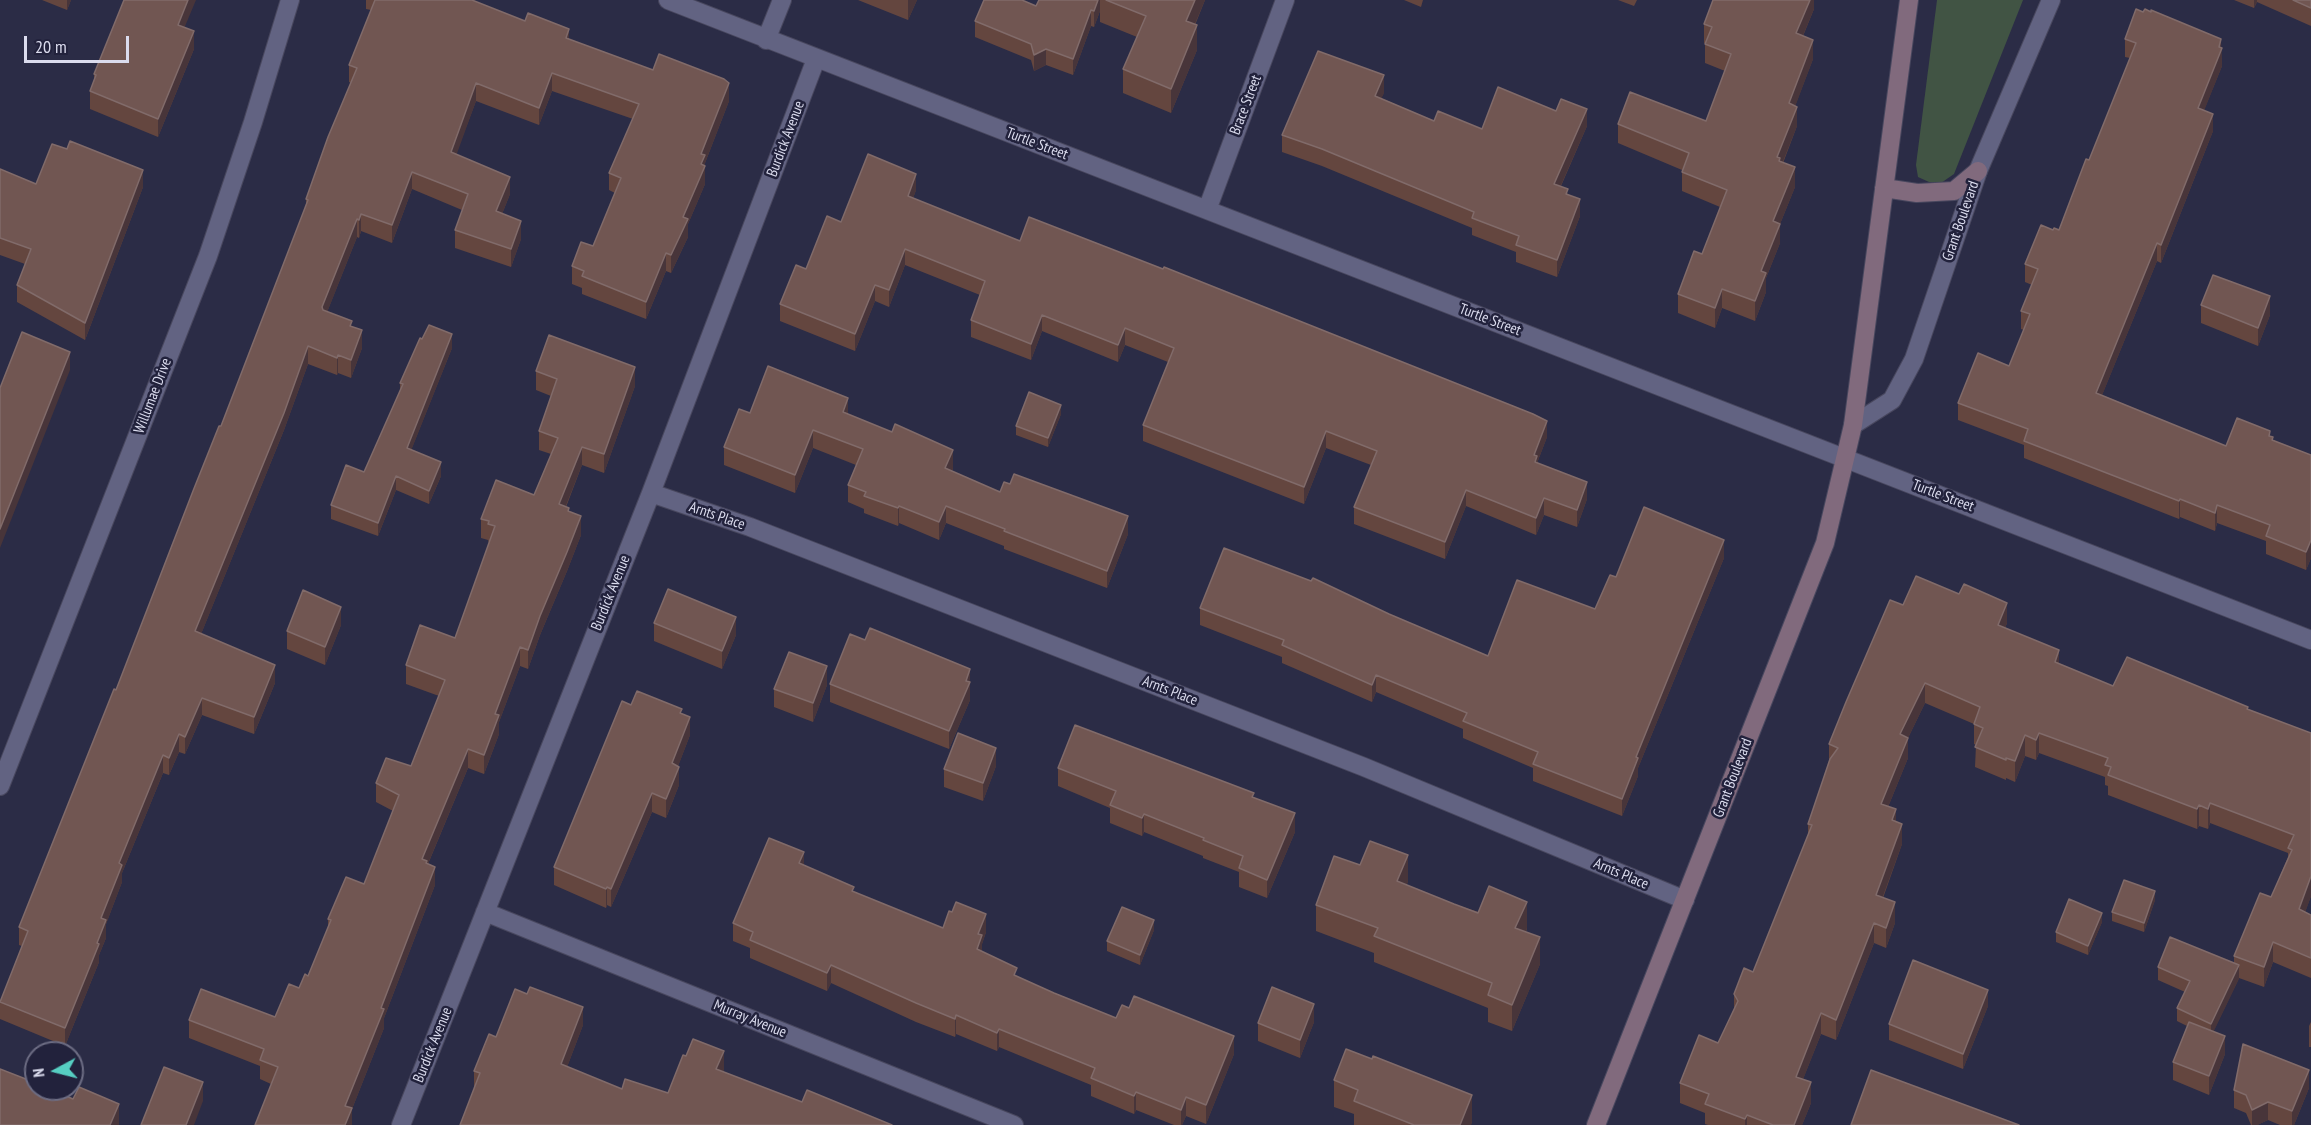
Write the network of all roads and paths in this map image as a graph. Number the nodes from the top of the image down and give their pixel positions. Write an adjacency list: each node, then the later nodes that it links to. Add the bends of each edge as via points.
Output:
1 (290, 0): 16 (street, Willumae Drive, via 208,256)
2 (668, 0): 7 (street, Turtle Street)
3 (782, 0): 7 (street)
4 (1285, 0): 11 (street, Brace Street)
5 (1909, 0): 10 (street, Grant Boulevard)
6 (2051, 0): 9 (street, Grant Boulevard)
7 (766, 40): 8 (street, Turtle Street)
8 (816, 59): 11 (street, Turtle Street); 14 (street, Burdick Avenue)
9 (1978, 171): 10 (street, via 1954,191 1917,194); 12 (street, Grant Boulevard, via 1914,359 1892,400)
10 (1884, 188): 12 (street, Grant Boulevard)
11 (1207, 210): 13 (street, Turtle Street)
12 (1853, 425): 13 (street, Grant Boulevard)
13 (1845, 458): 15 (street, Turtle Street); 17 (street, Grant Boulevard, via 1825,543)
14 (651, 493): 17 (street, Arnts Place, via 750,527 1364,767); 18 (street, Burdick Avenue)
15 (2311, 640)
16 (0, 786)
17 (1685, 900): 21 (street, Grant Boulevard)
18 (485, 912): 19 (street, Burdick Avenue); 20 (street, Murray Avenue)
19 (401, 1125)
20 (1014, 1125)
21 (1596, 1125)

